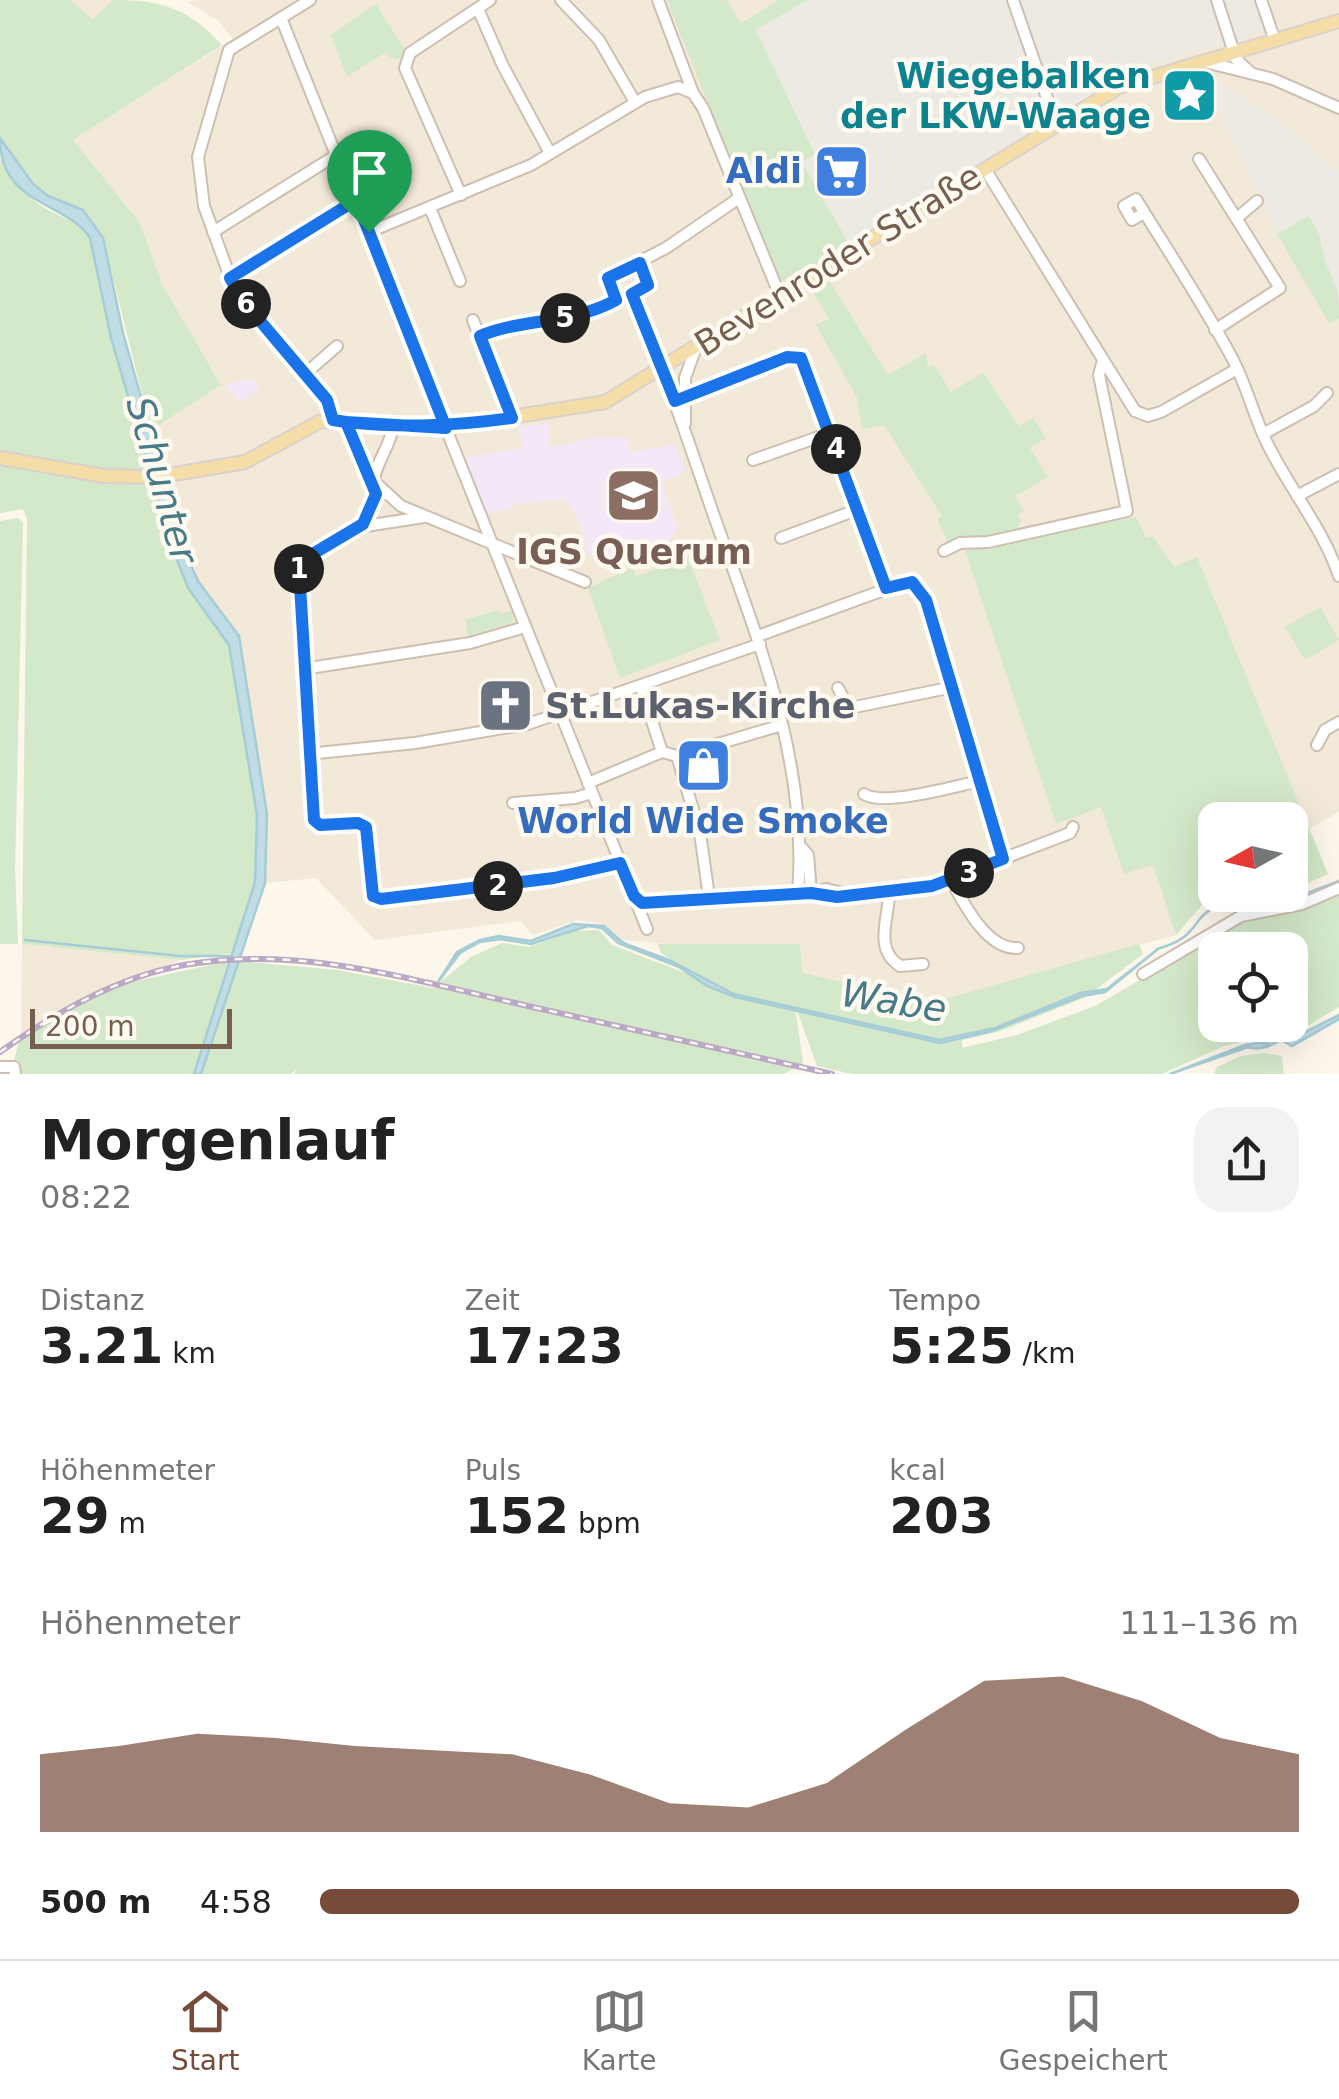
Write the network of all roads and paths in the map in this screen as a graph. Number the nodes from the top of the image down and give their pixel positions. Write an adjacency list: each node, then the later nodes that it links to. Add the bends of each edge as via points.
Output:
1 (310, 0): 9 (street)
2 (490, 0): 8 (street)
3 (560, 0): 17 (street, via 599,40)
4 (658, 0): 16 (street)
5 (1013, 0): 19 (street)
6 (1217, 0): 12 (street)
7 (1261, 0): 11 (street)
8 (478, 9): 20 (street); 24 (street, via 414,50 405,68)
9 (281, 18): 21 (street); 31 (street, via 228,53 198,157)
10 (1339, 21): 11 (main road, Bevenroder Straße)
11 (1274, 38): 12 (main road, Bevenroder Straße)
12 (1230, 52): 13 (main road, Bevenroder Straße); 14 (street, via 1226,62); 15 (street)
13 (1199, 60): 14 (street); 19 (main road, Bevenroder Straße, via 1119,87)
14 (1235, 71): 15 (street)
15 (1252, 73): 18 (street)
16 (693, 93): 17 (street, via 671,88); 25 (street)
17 (634, 102): 20 (street)
18 (1339, 108)
19 (1056, 124): 23 (main road, Bevenroder Straße)
20 (550, 153): 24 (street)
21 (338, 154): 26 (street); 31 (street)
22 (1199, 159): 30 (street)
23 (985, 168): 37 (main road, Bevenroder Straße); 44 (street)
24 (461, 196): 28 (street)
25 (739, 198): 33 (street); 37 (street)
26 (356, 200): 32 (street); 34 (street)
27 (1257, 200): 30 (street)
28 (430, 208): 32 (street); 35 (street)
29 (1144, 213): 40 (street)
30 (1237, 218): 40 (street, via 1280,288)
31 (213, 232): 34 (street)
32 (369, 232): 53 (street)
33 (640, 263): 36 (street, via 648,285); 38 (street, via 608,278)
34 (230, 278): 47 (street)
35 (460, 282)
36 (632, 294): 38 (street); 45 (street)
37 (780, 296): 43 (main road, Bevenroder Straße)
38 (616, 300): 41 (street, via 582,315)
39 (473, 320): 41 (street)
40 (1215, 330): 46 (street)
41 (480, 336): 50 (street)
42 (337, 346): 47 (street)
43 (695, 350): 45 (main road, Bevenroder Straße); 49 (street)
44 (1103, 360): 46 (street, via 1135,411 1148,416); 66 (street, via 1100,375 1127,512)
45 (664, 368): 49 (street); 50 (main road, Bevenroder Straße, via 605,402)
46 (1238, 369): 55 (street)
47 (305, 374): 51 (street)
48 (1327, 393): 55 (street)
49 (680, 399): 54 (street, via 796,357); 71 (street, via 685,434)
50 (512, 418): 53 (main road, Bevenroder Straße)
51 (340, 421): 52 (main road, Bevenroder Straße); 56 (main road, Bevenroder Straße, via 309,425 244,462 168,475); 59 (street)
52 (393, 427): 53 (main road, Bevenroder Straße); 59 (street)
53 (446, 428): 65 (street)
54 (830, 433): 57 (street); 61 (street)
55 (1263, 434): 60 (street)
56 (0, 458)
57 (753, 460)
58 (1339, 474): 60 (street)
59 (374, 484): 62 (street); 63 (street, via 376,494)
60 (1297, 496): 67 (street)
61 (858, 509): 64 (street); 69 (street)
62 (425, 516): 63 (street); 65 (street)
63 (359, 527): 72 (street, via 306,558 298,573)
64 (782, 538)
65 (492, 542): 68 (street); 70 (street)
66 (944, 551)
67 (1339, 576)
68 (585, 582)
69 (886, 588): 71 (street); 74 (street, via 912,582 926,600)
70 (525, 627): 72 (street, via 470,643); 76 (street)
71 (759, 640): 73 (street); 78 (street)
72 (302, 669): 81 (street)
73 (640, 687): 76 (street); 80 (street)
74 (953, 687): 75 (street, via 854,707); 83 (street)
75 (838, 688)
76 (560, 714): 81 (street, via 448,738); 84 (street)
77 (1339, 722): 79 (street)
78 (782, 725): 82 (street); 88 (street)
79 (1317, 745)
80 (662, 752): 82 (street); 84 (street)
81 (308, 754): 90 (street, via 316,823 366,827 370,888 381,899 554,878)
82 (677, 756): 96 (street, via 700,834)
83 (980, 782): 85 (street, via 882,798); 89 (street)
84 (590, 788): 86 (street, via 576,798); 90 (street)
85 (864, 794)
86 (513, 803)
87 (1073, 826): 89 (street)
88 (802, 848): 94 (street); 95 (street)
89 (1003, 859): 91 (street)
90 (620, 863): 97 (street)
91 (951, 880): 93 (street); 99 (street, via 991,937)
92 (1339, 888): 101 (street, via 1302,904 1241,916)
93 (889, 892): 95 (street); 100 (street, via 887,954 900,966)
94 (798, 893): 95 (street); 96 (street)
95 (811, 893)
96 (709, 897): 97 (street)
97 (636, 901): 98 (street)
98 (647, 929)
99 (1018, 948)
100 (923, 964)
101 (1143, 974)
102 (0, 1067): 103 (street)
103 (15, 1070)

